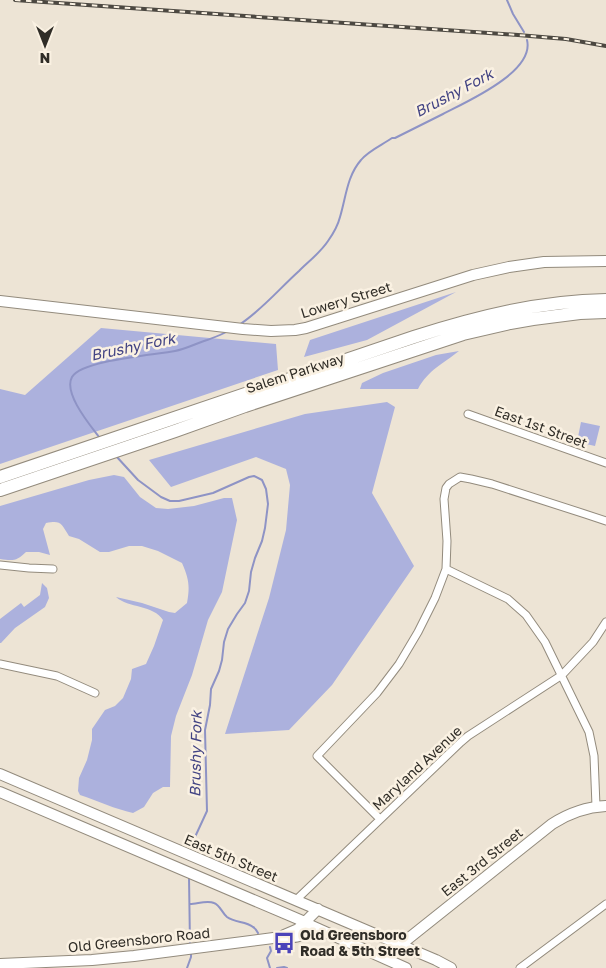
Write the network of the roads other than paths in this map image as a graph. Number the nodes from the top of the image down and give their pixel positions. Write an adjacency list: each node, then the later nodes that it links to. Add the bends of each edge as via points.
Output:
1 (606, 261): 3 (street, Lowery Street, via 509,266 317,325 285,330 257,330)
2 (606, 300): 7 (highway, Salem Parkway, via 531,307 460,323)
3 (0, 301)
4 (606, 312): 8 (highway, Salem Parkway, via 533,319 463,334)
5 (468, 414): 6 (street, East 1st Street)
6 (606, 463)
7 (0, 477)
8 (0, 490)
9 (606, 521): 12 (street, via 492,484 460,478 449,484 444,499)
10 (0, 565): 11 (street)
11 (54, 569)
12 (446, 569): 15 (street, via 498,593 517,607 545,642); 20 (street, via 435,598 399,664 377,693 318,756)
13 (606, 622): 15 (street, Maryland Avenue, via 593,642)
14 (0, 664): 16 (street, via 57,676)
15 (562, 675): 19 (street, via 589,732); 20 (street, Maryland Avenue, via 468,736)
16 (95, 693)
17 (0, 774): 21 (street, East 5th Street)
18 (0, 792): 24 (street)
19 (601, 806): 25 (street, East 3rd Street, via 573,812 552,824)
20 (380, 819): 21 (street, Maryland Avenue)
21 (296, 900): 23 (street, East 5th Street)
22 (606, 904): 30 (street)
23 (318, 909): 24 (street, Old Greensboro Road); 25 (street, East 5th Street)
24 (308, 924): 26 (street); 27 (street, Old Greensboro Road, via 303,935 299,936 92,960)
25 (400, 945): 26 (street, East 3rd Street); 29 (street, East 5th Street)
26 (384, 958): 28 (street)
27 (0, 964)
28 (406, 968)
29 (451, 968)
30 (520, 968)

